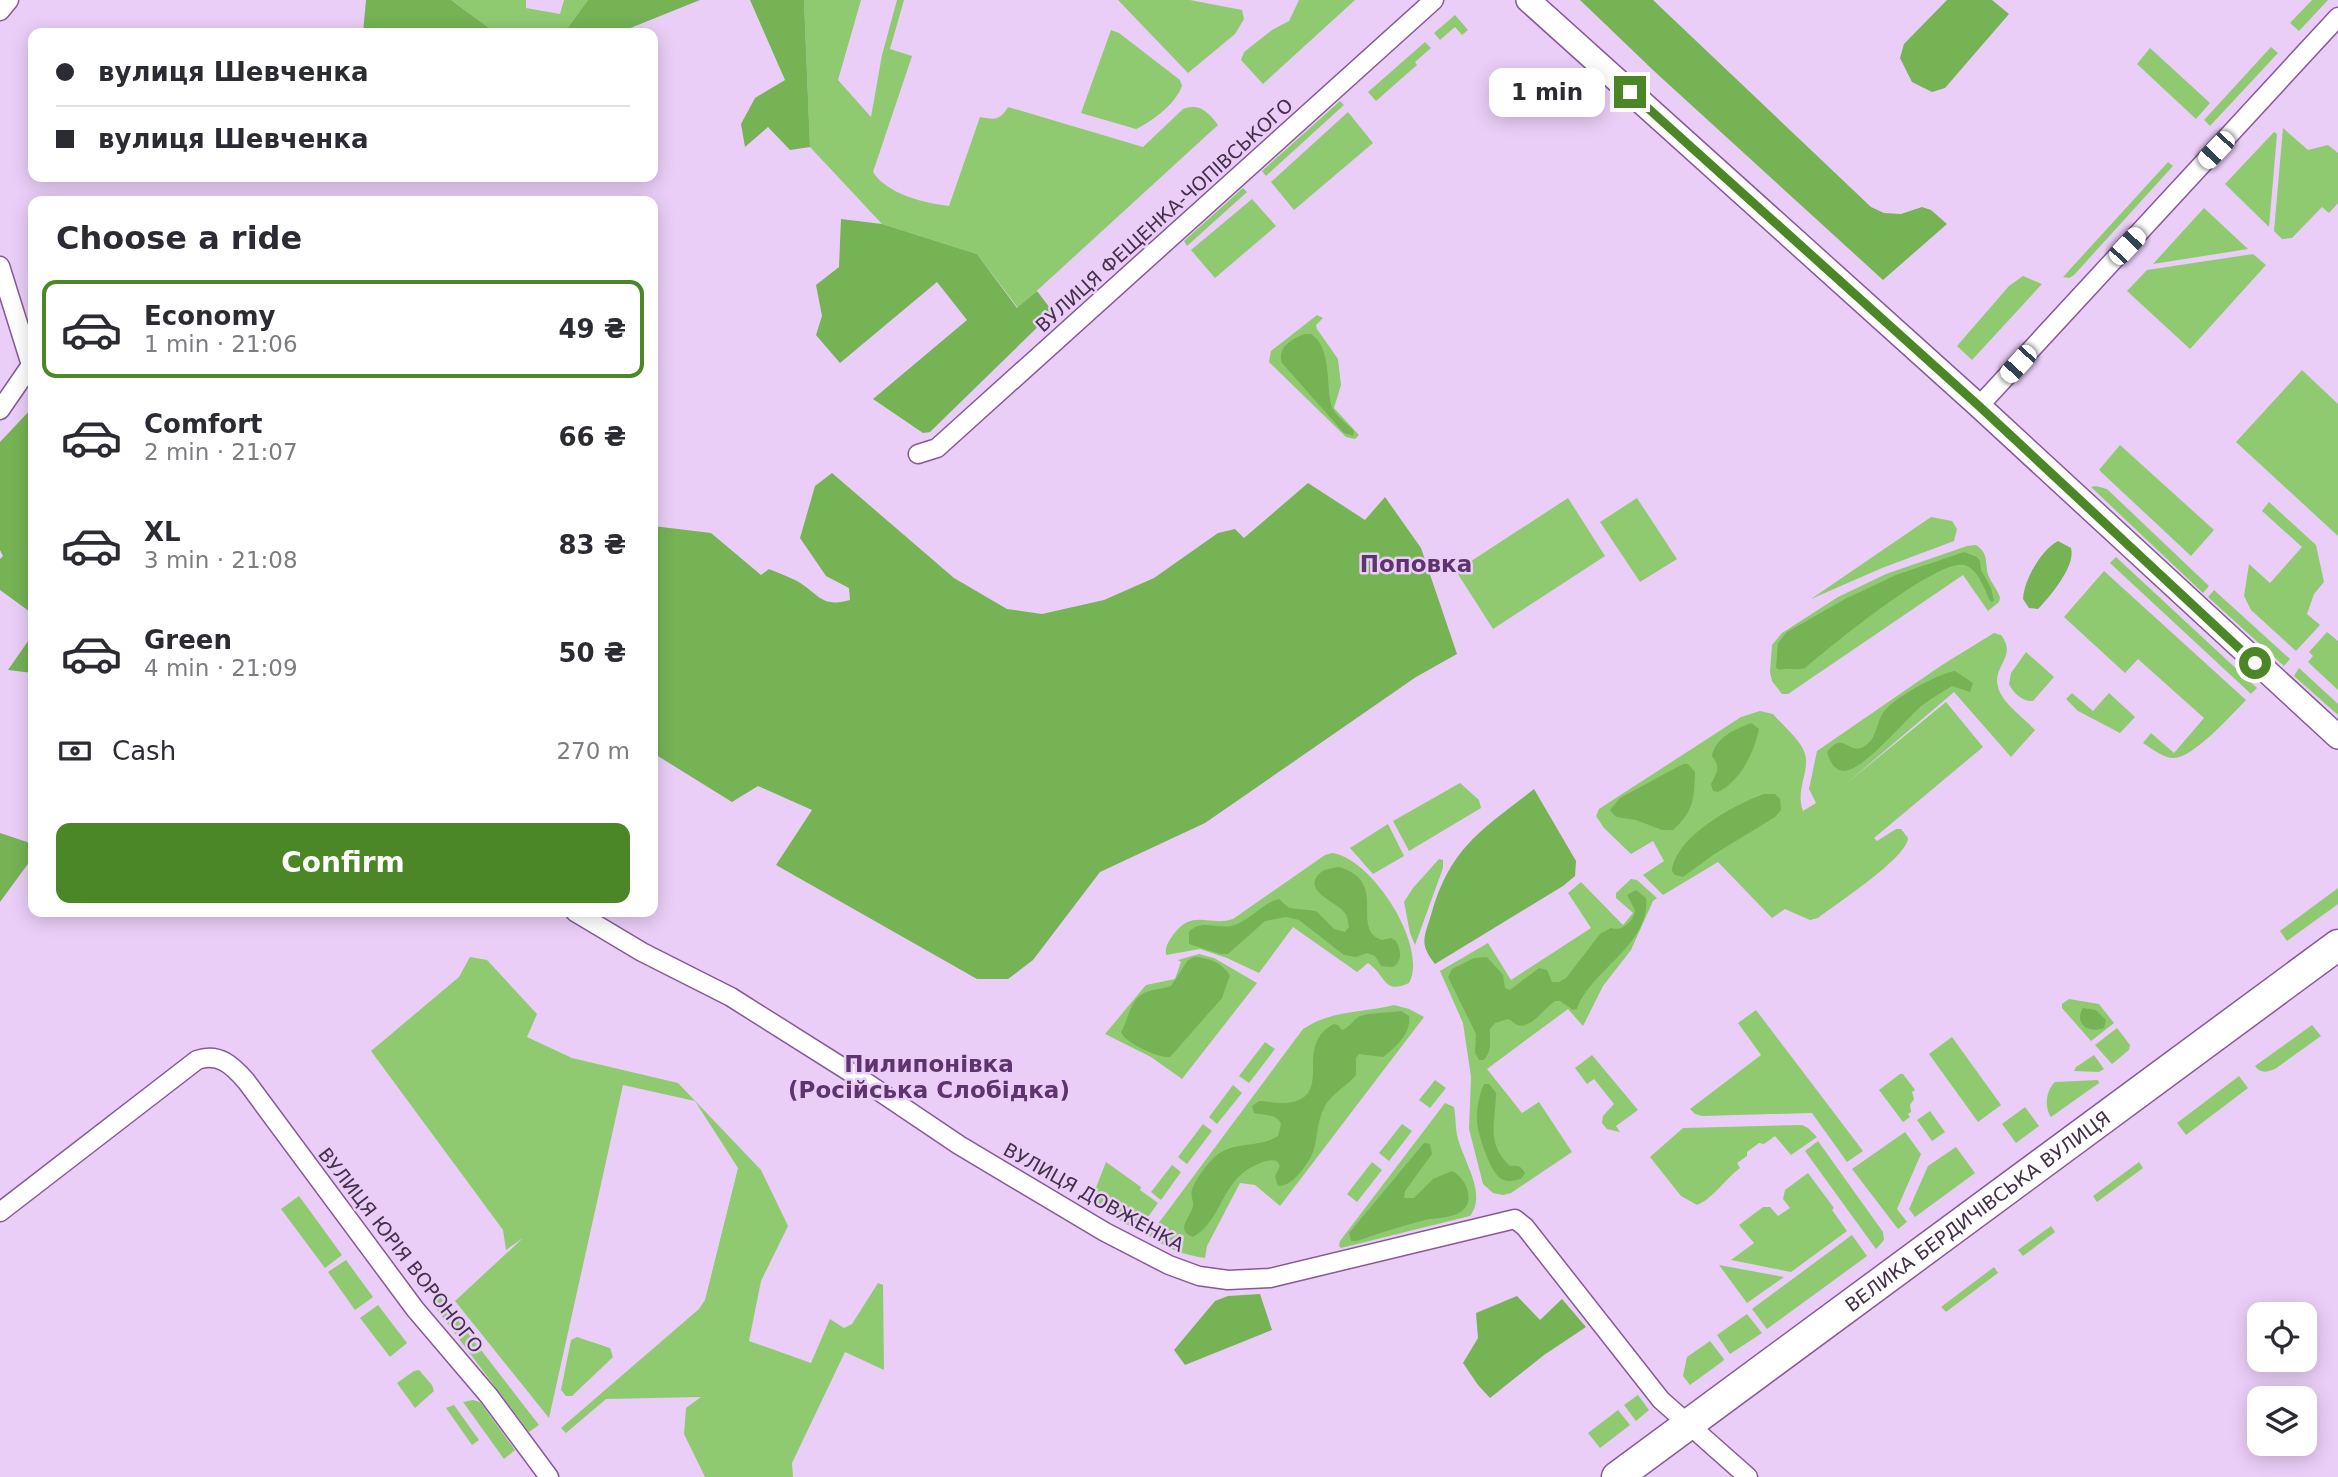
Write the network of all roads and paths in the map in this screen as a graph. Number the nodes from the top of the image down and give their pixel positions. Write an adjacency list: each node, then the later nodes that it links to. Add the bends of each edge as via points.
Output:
1 (9, 0): 4 (street)
2 (1434, 0): 11 (street, ВУЛИЦЯ ФЕЩЕНКА-ЧОПІВСЬКОГО, via 937,448)
3 (1528, 0): 9 (street)
4 (0, 11)
5 (2338, 17): 9 (street)
6 (0, 266): 7 (street)
7 (28, 355)
8 (28, 369): 10 (street)
9 (1979, 406): 12 (street)
10 (0, 410)
11 (918, 454)
12 (2338, 737)
13 (583, 917): 17 (street, ВУЛИЦЯ ДОВЖЕНКА, via 731,997 959,1145 1105,1232 1199,1276 1270,1278 1515,1219 1661,1400)
14 (2338, 946): 17 (highway, ВЕЛИКА БЕРДИЧІВСЬКА ВУЛИЦЯ)
15 (2338, 963): 17 (highway, ВЕЛИКА БЕРДИЧІВСЬКА ВУЛИЦЯ)
16 (0, 1212): 18 (street, ВУЛИЦЯ ЮРІЯ ВОРОНОГО, via 197,1060 230,1063)
17 (1694, 1429): 19 (highway, ВЕЛИКА БЕРДИЧІВСЬКА ВУЛИЦЯ); 20 (highway, ВЕЛИКА БЕРДИЧІВСЬКА ВУЛИЦЯ); 21 (street, ВУЛИЦЯ ДОВЖЕНКА)
18 (548, 1477)
19 (1617, 1477)
20 (1639, 1477)
21 (1748, 1477)

